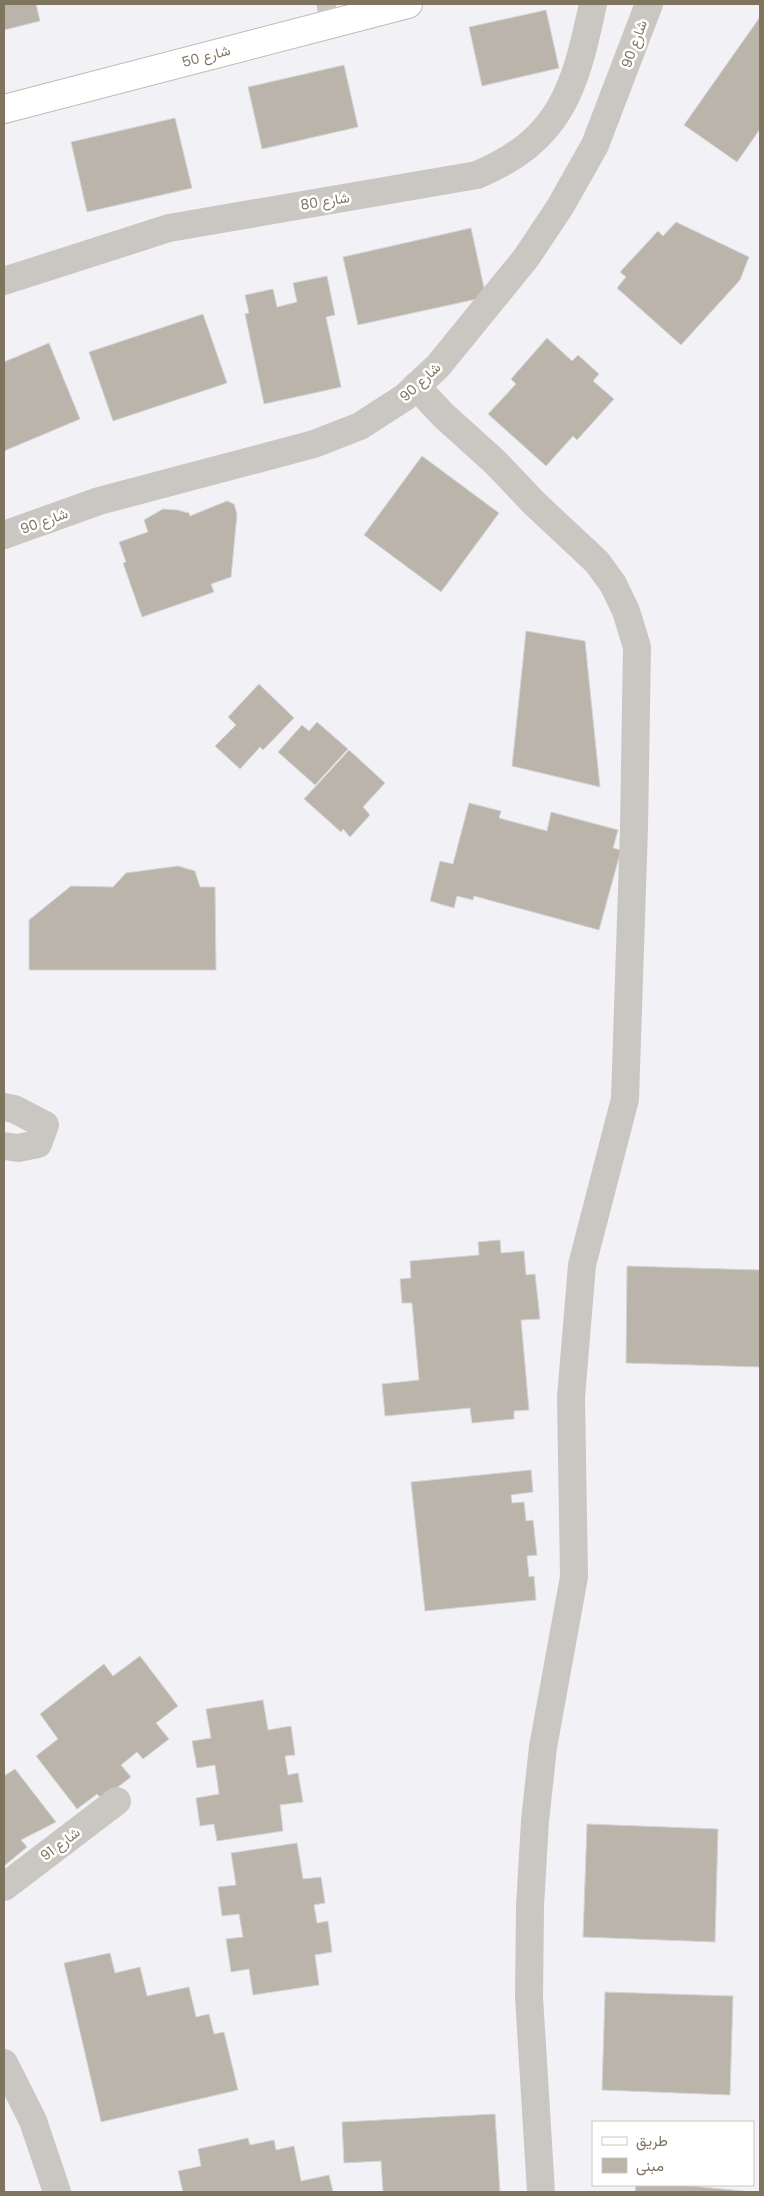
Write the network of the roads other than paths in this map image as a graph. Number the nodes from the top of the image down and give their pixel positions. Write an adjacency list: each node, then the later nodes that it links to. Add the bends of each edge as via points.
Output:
1 (408, 4): 4 (street, شارع 50)
2 (592, 4): 6 (street, شارع 80, via 584,44 561,108 539,138 509,159 477,175 169,228)
3 (649, 4): 7 (street, شارع 90, via 596,145 560,207 526,258 489,304 438,366)
4 (327, 13): 5 (street, شارع 50)
5 (4, 109)
6 (4, 281)
7 (416, 386): 8 (street, شارع 90, via 391,407 360,426 314,444 99,501); 15 (street, via 597,562 613,584 626,611 637,647 625,1099 582,1265 571,1397 574,1577 544,1747 535,1821 529,1997)
8 (4, 535)
9 (4, 1107): 10 (street, via 45,1125 38,1144 18,1148)
10 (4, 1146)
11 (117, 1801): 12 (street, شارع 91)
12 (4, 1887)
13 (4, 2064): 14 (street, via 34,2121)
14 (57, 2192)
15 (541, 2192)

